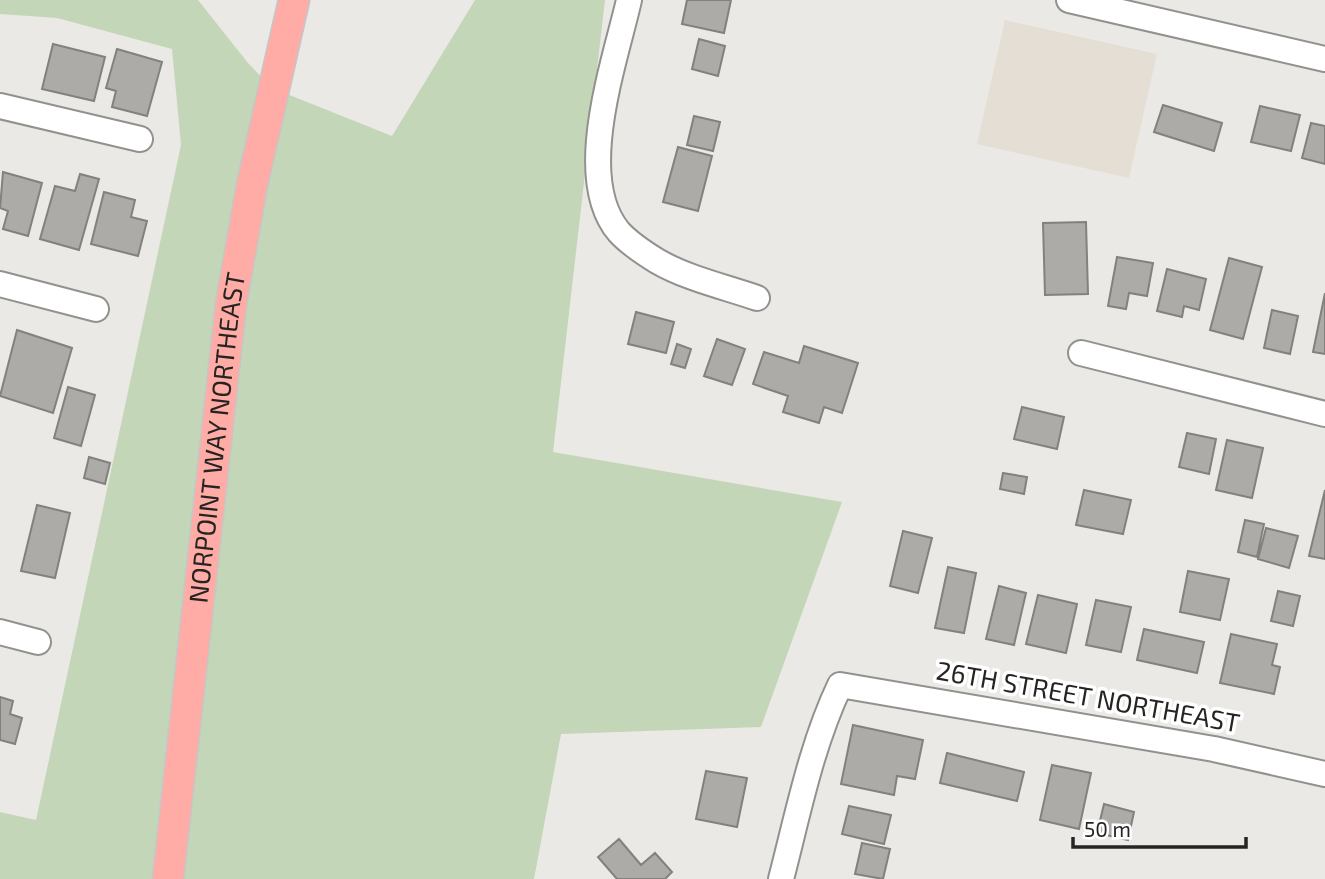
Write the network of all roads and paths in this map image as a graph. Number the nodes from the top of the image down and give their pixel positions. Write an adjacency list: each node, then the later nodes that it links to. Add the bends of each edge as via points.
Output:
1 (294, 0): 15 (main road, NORPOINT WAY NORTHEAST, via 254,173 230,304)
2 (629, 0): 8 (street, via 606,101 598,172 604,202 619,232 660,263)
3 (1069, 0): 4 (street)
4 (1325, 59)
5 (0, 106): 6 (street)
6 (140, 139)
7 (0, 284): 9 (street)
8 (757, 298)
9 (96, 309)
10 (1081, 353): 11 (street)
11 (1325, 414)
12 (0, 632): 13 (street)
13 (38, 642)
14 (1325, 774): 16 (street, 26TH STREET NORTHEAST, via 1214,749 840,685 813,755)
15 (168, 879)
16 (780, 879)

